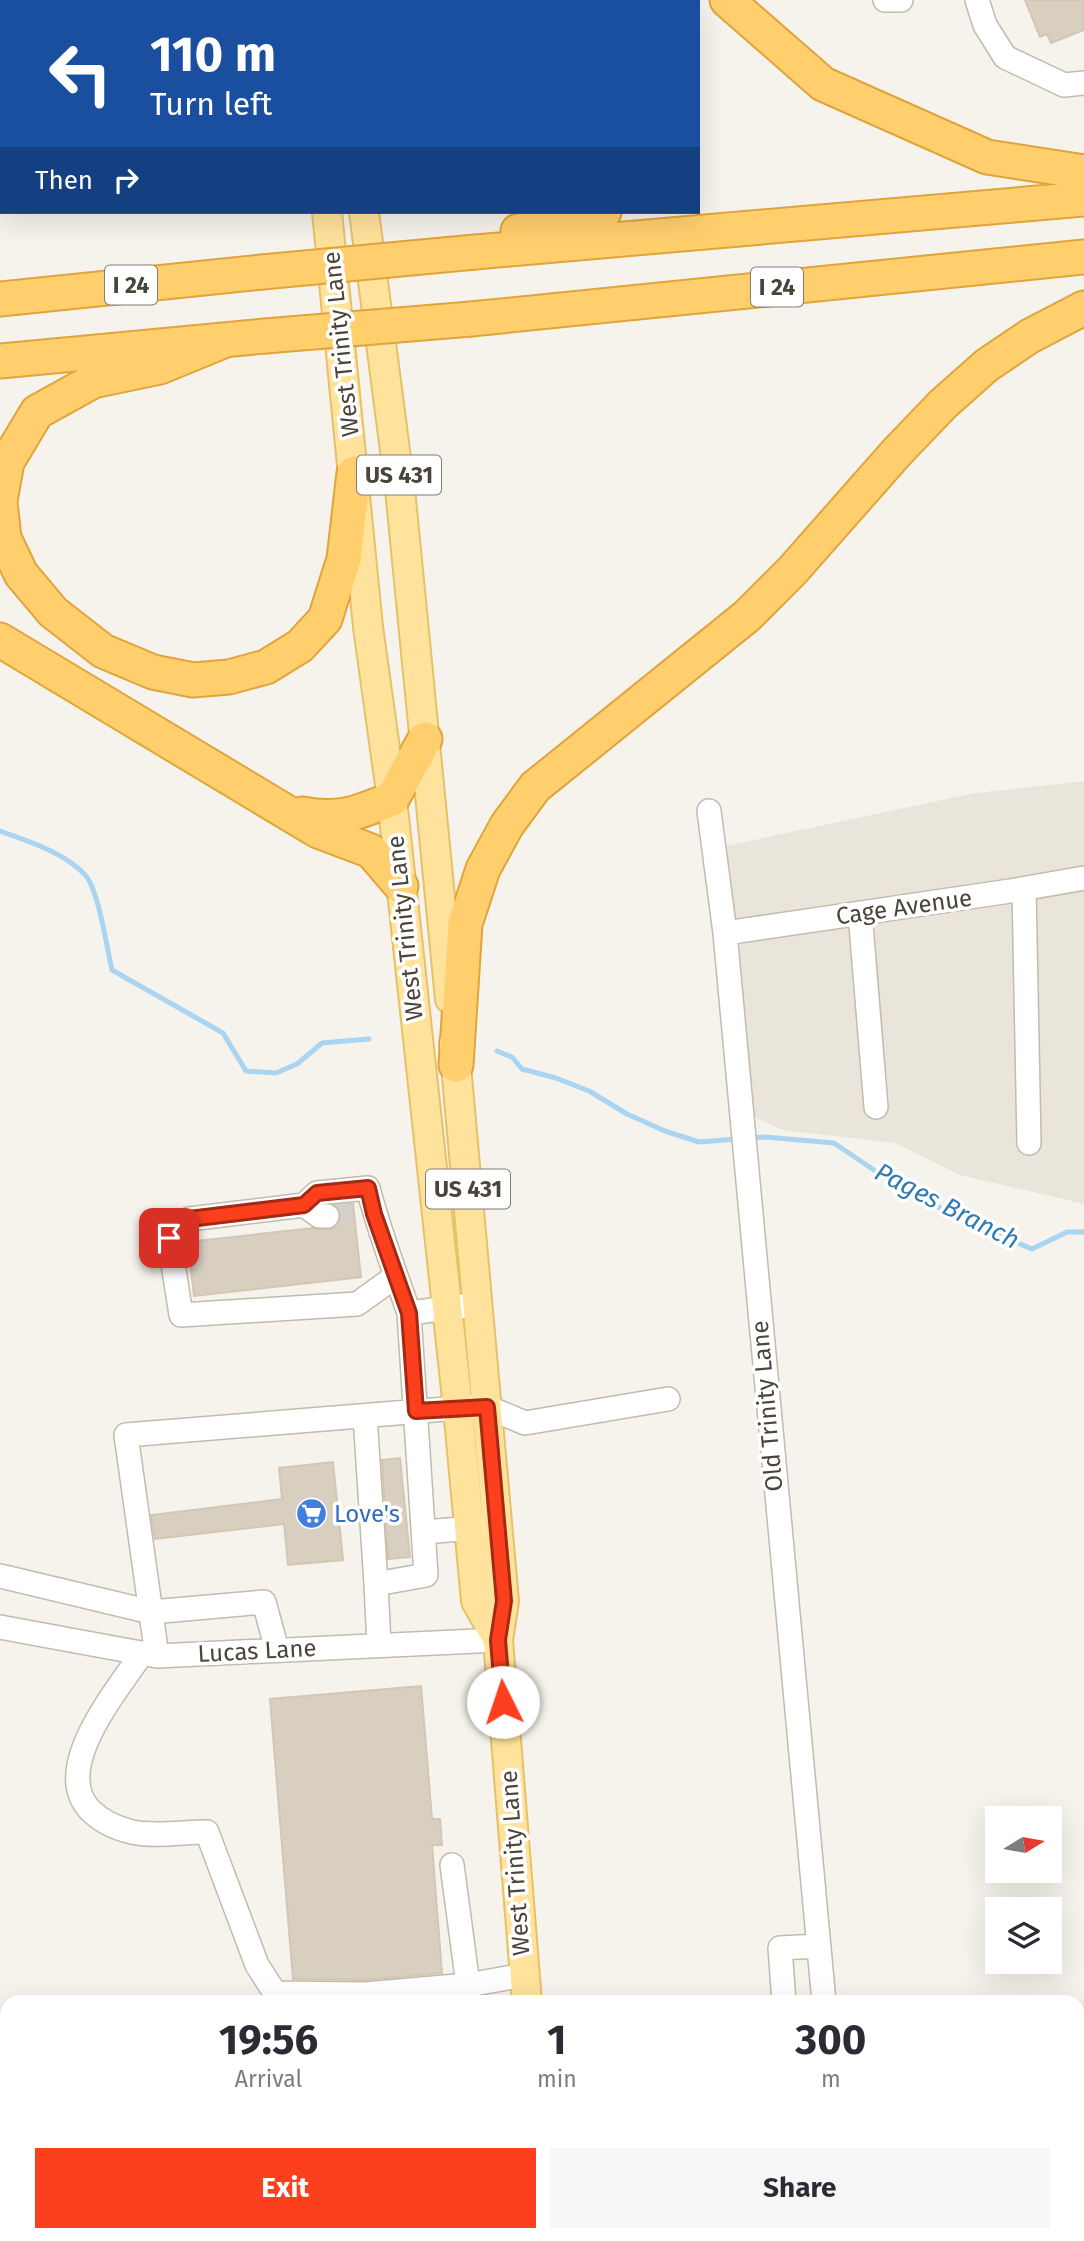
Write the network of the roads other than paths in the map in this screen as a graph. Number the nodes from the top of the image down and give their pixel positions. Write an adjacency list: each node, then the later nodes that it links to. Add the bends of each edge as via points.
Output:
1 (727, 0): 6 (highway, via 823,84 987,157)
2 (886, 0): 3 (street)
3 (901, 0)
4 (977, 0): 5 (street, via 985,25 1005,57 1064,85)
5 (1084, 83)
6 (1084, 172)
7 (1084, 199): 11 (highway, I 24)
8 (327, 214): 17 (main road, West Trinity Lane / US 431)
9 (364, 214): 20 (main road, West Trinity Lane / US 431, via 401,488)
10 (594, 214): 11 (highway, via 526,228)
11 (475, 252): 13 (highway, I 24, bridge)
12 (1084, 257): 15 (highway, I 24, bridge)
13 (0, 299)
14 (1084, 308): 29 (highway, via 987,365 915,433 747,616 535,787 483,869 465,924)
15 (221, 342): 16 (highway, I 24); 18 (highway, via 160,367 93,381 37,412 7,462)
16 (0, 361)
17 (354, 473): 18 (highway, via 344,559 325,618 300,646 266,667 193,680 153,672 103,651 53,612 21,574 4,538); 21 (main road, West Trinity Lane / US 431, via 368,627)
18 (0, 502)
19 (0, 640): 22 (highway)
20 (425, 739): 21 (highway); 29 (main road, West Trinity Lane / US 431)
21 (392, 799): 22 (highway, via 346,817 320,818); 25 (main road, West Trinity Lane / US 431)
22 (285, 811): 25 (highway, via 318,831 371,851)
23 (709, 811): 28 (street, Old Trinity Lane)
24 (1084, 878): 26 (street, Cage Avenue)
25 (401, 886): 36 (main road, West Trinity Lane / US 431)
26 (1024, 889): 27 (street, Cage Avenue); 31 (street)
27 (860, 913): 28 (street, Cage Avenue); 30 (street)
28 (724, 933): 55 (street, Old Trinity Lane)
29 (456, 1065): 35 (main road, West Trinity Lane / US 431)
30 (876, 1107)
31 (1029, 1143)
32 (304, 1205): 33 (street); 34 (street, via 317,1193 368,1188 364,1214); 34 (street, via 189,1219 169,1238 181,1315 356,1304)
33 (327, 1216)
34 (396, 1276): 37 (street)
35 (478, 1304): 36 (street); 39 (main road, West Trinity Lane / US 431)
36 (446, 1308): 37 (street); 40 (main road, West Trinity Lane / US 431)
37 (409, 1313): 41 (street)
38 (668, 1399): 39 (street, via 525,1423)
39 (487, 1407): 40 (street); 43 (main road, West Trinity Lane / US 431)
40 (458, 1408): 41 (street); 44 (main road, West Trinity Lane / US 431)
41 (416, 1411): 42 (street); 45 (street)
42 (365, 1416): 47 (street); 48 (street, via 126,1436)
43 (497, 1526): 44 (street); 50 (main road, West Trinity Lane / US 431, via 504,1601)
44 (469, 1529): 45 (street); 50 (main road, West Trinity Lane / US 431, via 476,1601)
45 (424, 1532): 47 (street, via 426,1576)
46 (0, 1576): 48 (street)
47 (376, 1584): 51 (street)
48 (151, 1612): 52 (street, via 264,1602); 53 (street)
49 (9, 1629): 53 (street, Lucas Lane)
50 (498, 1640): 51 (street, Lucas Lane); 56 (main road, West Trinity Lane / US 431)
51 (379, 1645): 52 (street, Lucas Lane)
52 (277, 1650): 53 (street, Lucas Lane)
53 (149, 1655): 57 (street, via 96,1724 81,1755 77,1784 93,1813 103,1822 133,1833 207,1832 257,1965 275,1993)
54 (452, 1865): 57 (street)
55 (818, 1946): 58 (street, via 780,1948); 59 (street, Old Trinity Lane)
56 (526, 1989): 57 (street)
57 (468, 1993)
58 (783, 1995)
59 (823, 1995)

